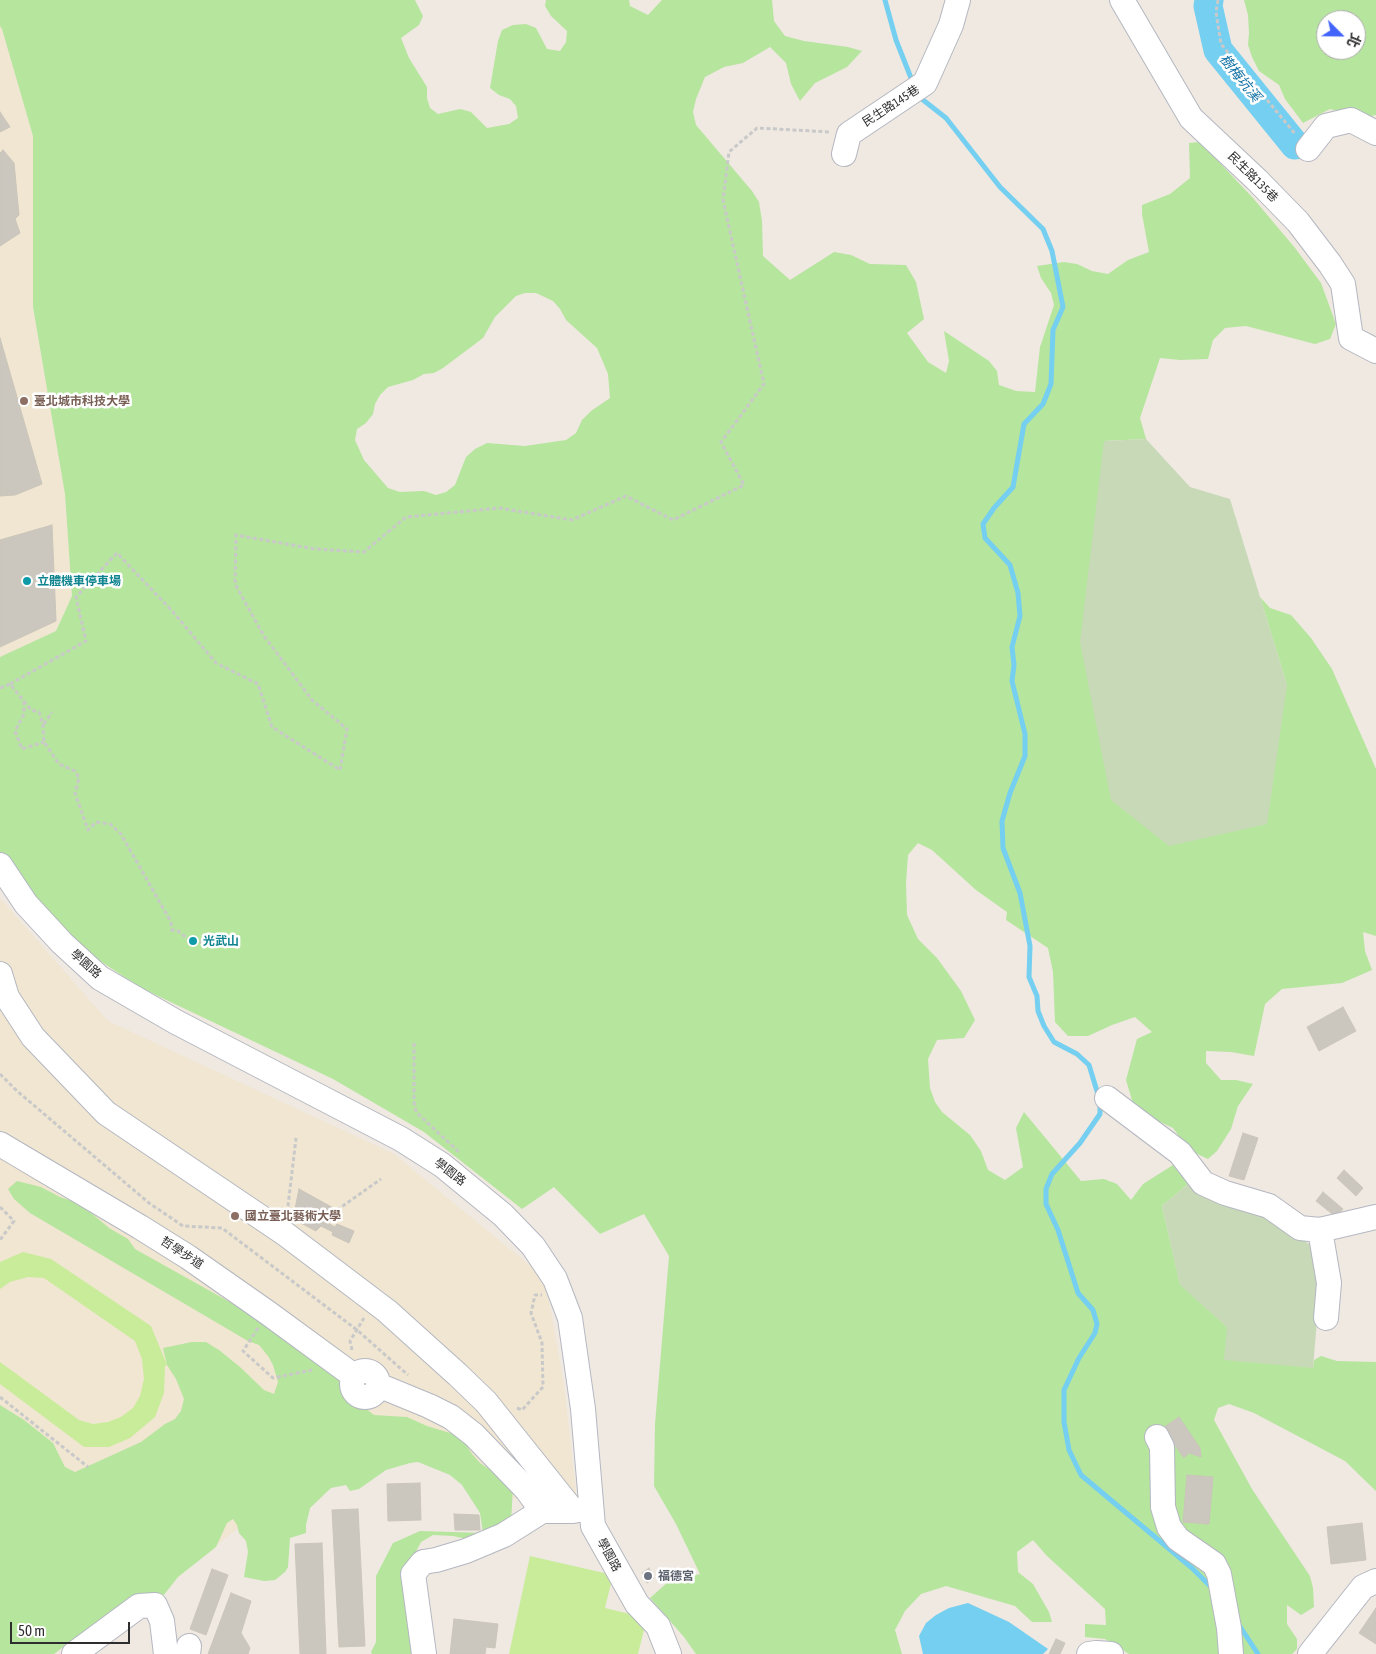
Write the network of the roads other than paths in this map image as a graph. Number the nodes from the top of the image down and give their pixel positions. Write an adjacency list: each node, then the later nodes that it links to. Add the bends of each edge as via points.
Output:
1 (958, 0): 4 (street, 民生路145巷, via 926,83)
2 (1122, 0): 6 (street, 民生路135巷, via 1192,118 1298,222 1330,264 1343,284 1351,338)
3 (1376, 133): 5 (street, via 1350,120 1326,126)
4 (846, 144)
5 (1308, 149)
6 (1376, 351)
7 (0, 865): 15 (street, 學園路, via 26,904 100,978 176,1022 417,1149 442,1165 503,1215 533,1246 555,1279 570,1318 583,1409)
8 (0, 974): 15 (street, via 7,997 33,1037 106,1113 277,1228 387,1310 486,1402)
9 (1107, 1098): 12 (street, via 1180,1153 1203,1183 1268,1206 1300,1228)
10 (0, 1144): 16 (street, 哲學步道, via 188,1257 268,1313 354,1376 353,1392 360,1397 375,1393 378,1385 451,1417 474,1435)
11 (1376, 1217): 12 (street)
12 (1320, 1230): 13 (street, via 1329,1283)
13 (1326, 1318)
14 (1157, 1437): 24 (street, via 1162,1447 1164,1508 1168,1527 1178,1539 1214,1564 1219,1574)
15 (582, 1509): 16 (street); 21 (street, 學園路, via 637,1604 658,1626)
16 (542, 1511): 20 (street, via 504,1535 423,1562 414,1574)
17 (1376, 1581): 25 (street, via 1363,1587)
18 (74, 1654): 19 (street, via 139,1606 155,1605 162,1621)
19 (166, 1654)
20 (424, 1654)
21 (669, 1654)
22 (1090, 1654): 23 (street)
23 (1111, 1654)
24 (1230, 1654)
25 (1310, 1654)

